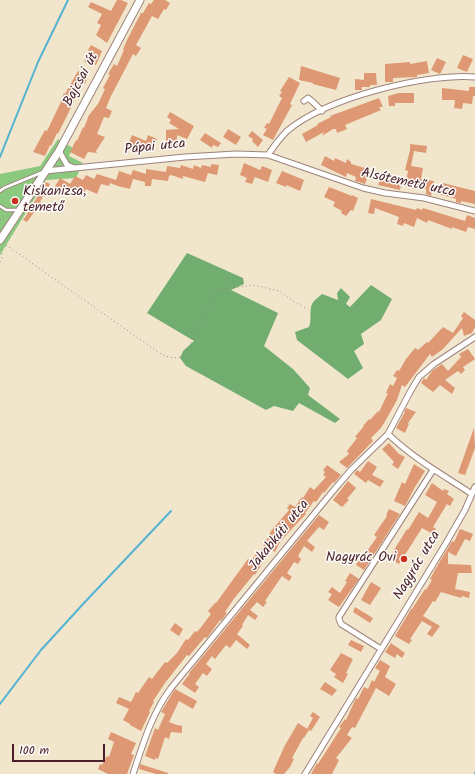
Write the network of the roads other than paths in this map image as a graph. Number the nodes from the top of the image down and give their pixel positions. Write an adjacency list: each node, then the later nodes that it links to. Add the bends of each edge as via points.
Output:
1 (140, 0): 5 (main road, Bajcsai út)
2 (475, 77): 4 (street, via 394,86 356,97)
3 (304, 101): 4 (street, via 308,98)
4 (322, 111): 6 (street, via 288,131)
5 (59, 151): 7 (street, via 68,165); 8 (main road, Bajcsai út)
6 (268, 155): 7 (street, Pápai utca, via 185,156); 12 (street, Alsótemető utca, via 374,191 424,198)
7 (77, 169): 8 (street, Pápai utca)
8 (45, 171): 9 (lane); 11 (main road, Bajcsai út)
9 (0, 191)
10 (0, 206): 11 (lane, via 10,211)
11 (20, 209): 13 (main road, Bajcsai út)
12 (475, 211)
13 (0, 240)
14 (475, 337): 15 (street, Jakabkúti utca, via 434,364 420,377)
15 (388, 434): 16 (street, via 402,448); 20 (street, Jakabkúti utca, via 333,491 166,693 152,720)
16 (433, 470): 18 (street); 19 (street, via 339,619 341,624)
17 (475, 487): 18 (street, Nagyrác utca)
18 (472, 494): 19 (street, Nagyrác utca, via 452,533)
19 (382, 649): 21 (street, Nagyrác utca)
20 (133, 774)
21 (305, 774)

